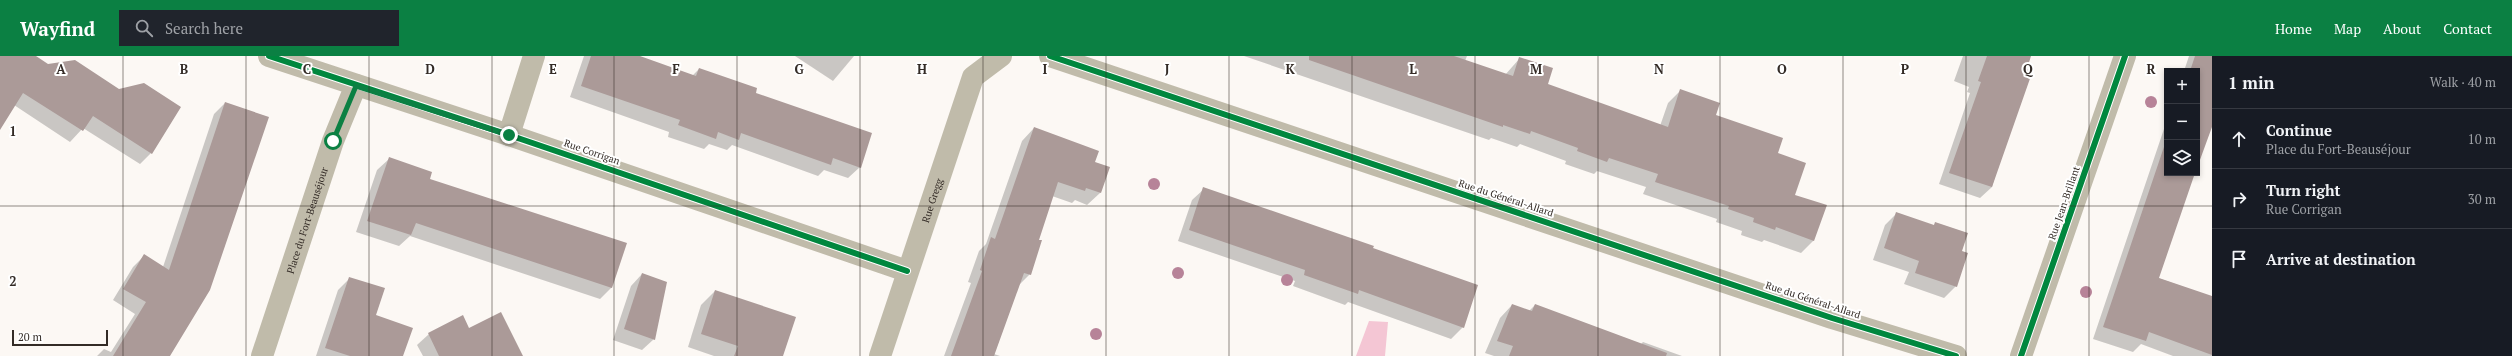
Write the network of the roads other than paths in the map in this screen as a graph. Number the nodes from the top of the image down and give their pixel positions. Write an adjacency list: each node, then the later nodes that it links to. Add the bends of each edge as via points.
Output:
1 (269, 56): 6 (street, Rue Corrigan)
2 (534, 56): 7 (street)
3 (1000, 56): 8 (street, Rue Gregg, via 973,77)
4 (1050, 56): 11 (street, Rue du Général-Allard, via 1832,318)
5 (2125, 56): 12 (street, Rue Jean-Brillant)
6 (356, 86): 7 (street, Rue Corrigan); 9 (street, Place du Fort-Beauséjour, via 333,141)
7 (509, 135): 8 (street, Rue Corrigan)
8 (907, 271): 10 (street, Rue Gregg)
9 (262, 356)
10 (880, 356)
11 (1956, 356)
12 (2021, 356)

